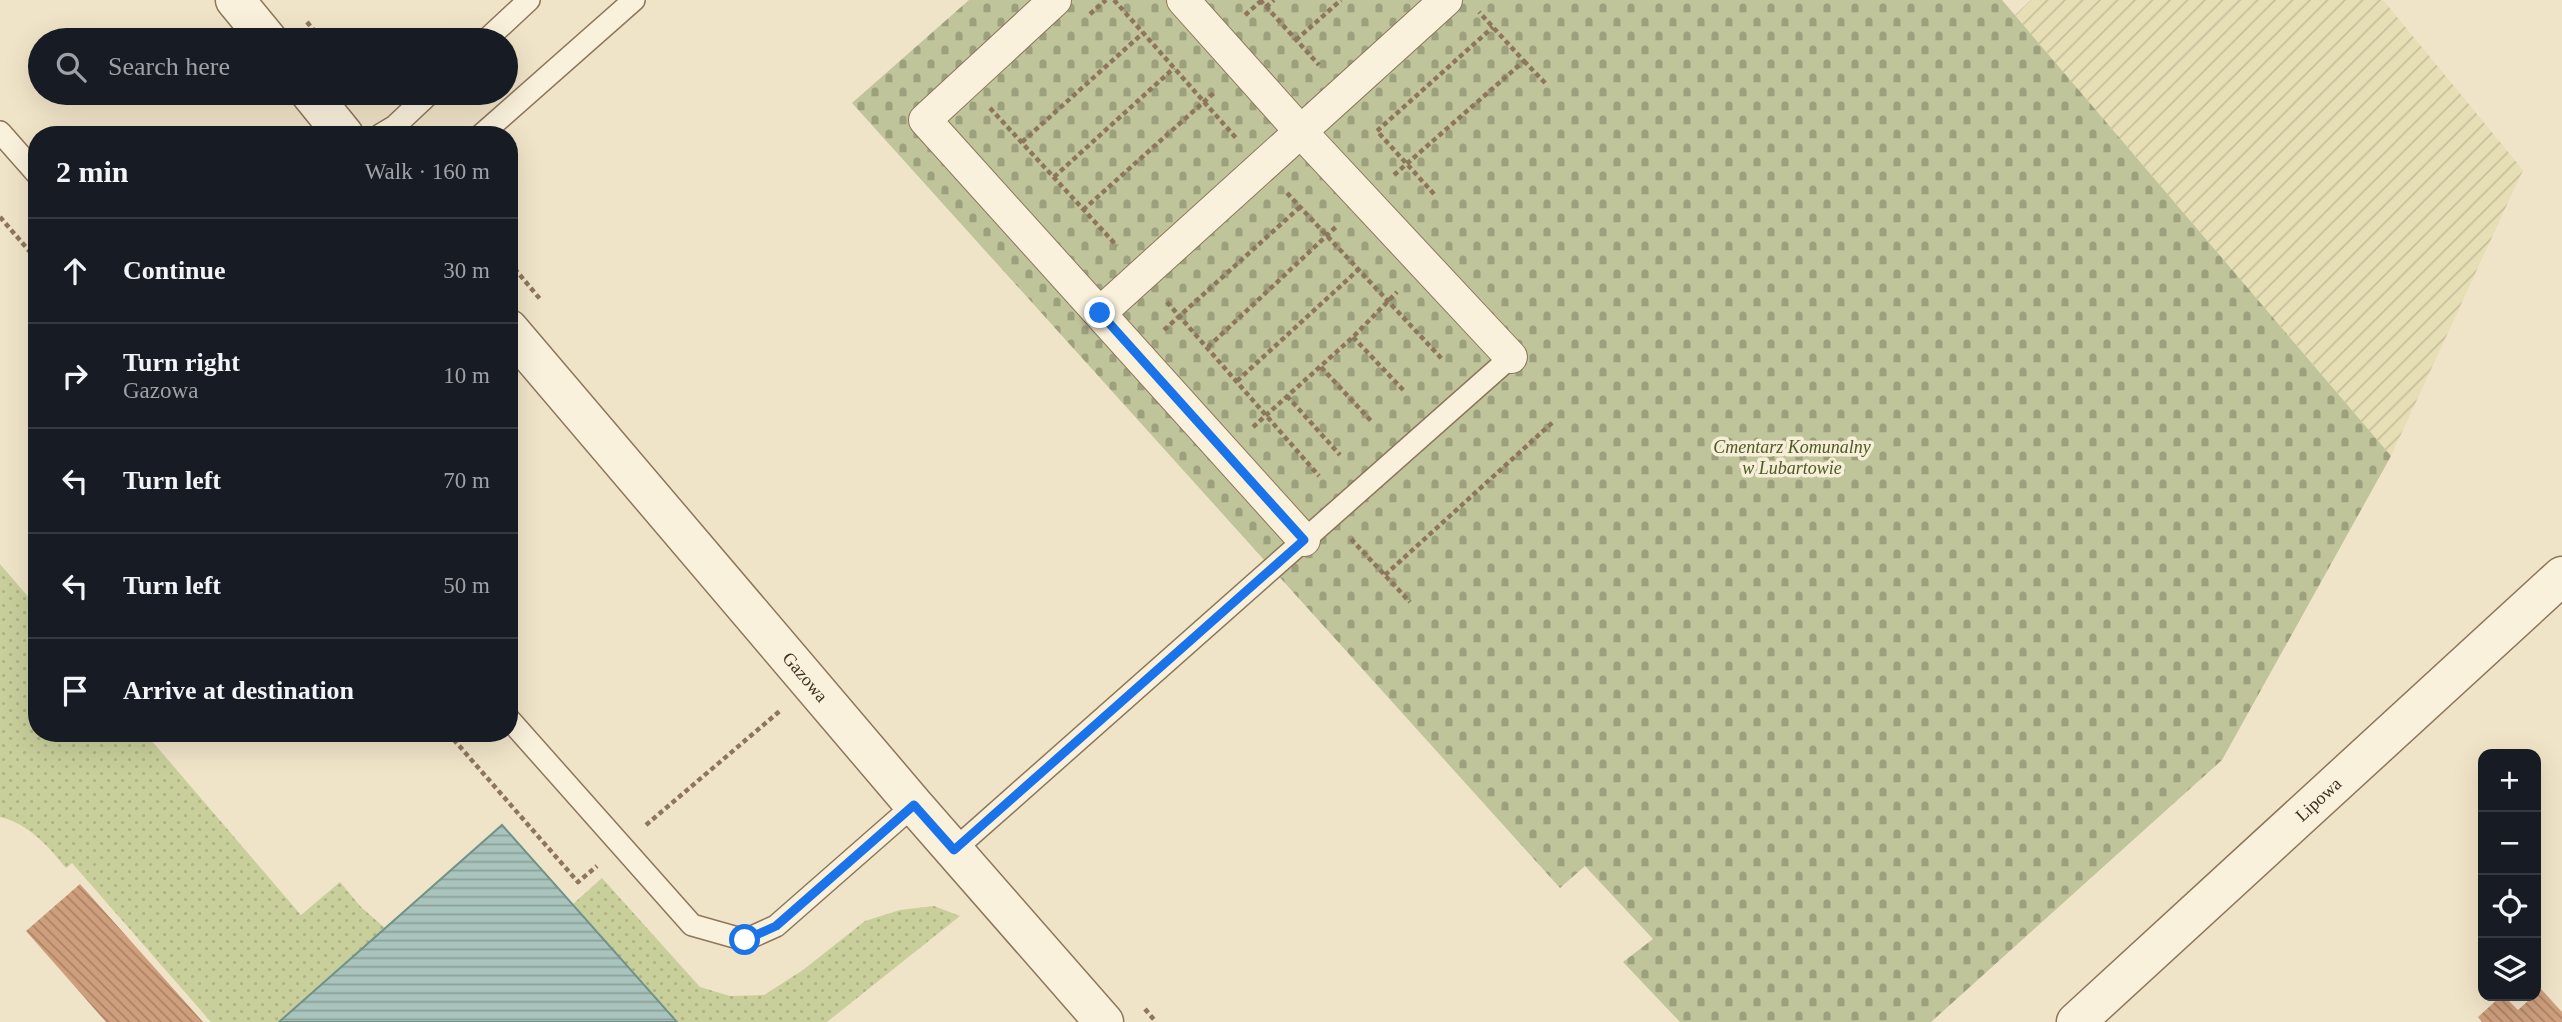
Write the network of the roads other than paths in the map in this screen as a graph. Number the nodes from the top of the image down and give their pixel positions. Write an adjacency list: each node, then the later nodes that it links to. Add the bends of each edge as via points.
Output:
1 (235, 0): 7 (street)
2 (529, 0): 8 (lane)
3 (634, 0): 9 (lane)
4 (1055, 0): 20 (street, via 925,120)
5 (1183, 0): 16 (street)
6 (1446, 0): 16 (street)
7 (258, 28)
8 (499, 28)
9 (518, 102)
10 (320, 105): 13 (street)
11 (417, 105): 14 (lane)
12 (515, 105): 15 (lane)
13 (337, 126)
14 (395, 126)
15 (491, 126)
16 (1301, 132): 20 (street); 22 (street)
17 (6, 139): 18 (lane); 19 (lane)
18 (28, 147)
19 (28, 164)
20 (1100, 313): 23 (street)
21 (518, 340): 26 (street, Gazowa)
22 (1511, 357): 23 (lane)
23 (1304, 540): 27 (lane)
24 (2562, 576): 29 (street, Lipowa)
25 (518, 729): 26 (lane, via 692,925 745,940 776,926)
26 (914, 805): 27 (street, Gazowa)
27 (954, 850): 28 (street, Gazowa)
28 (1104, 1022)
29 (2076, 1022)

